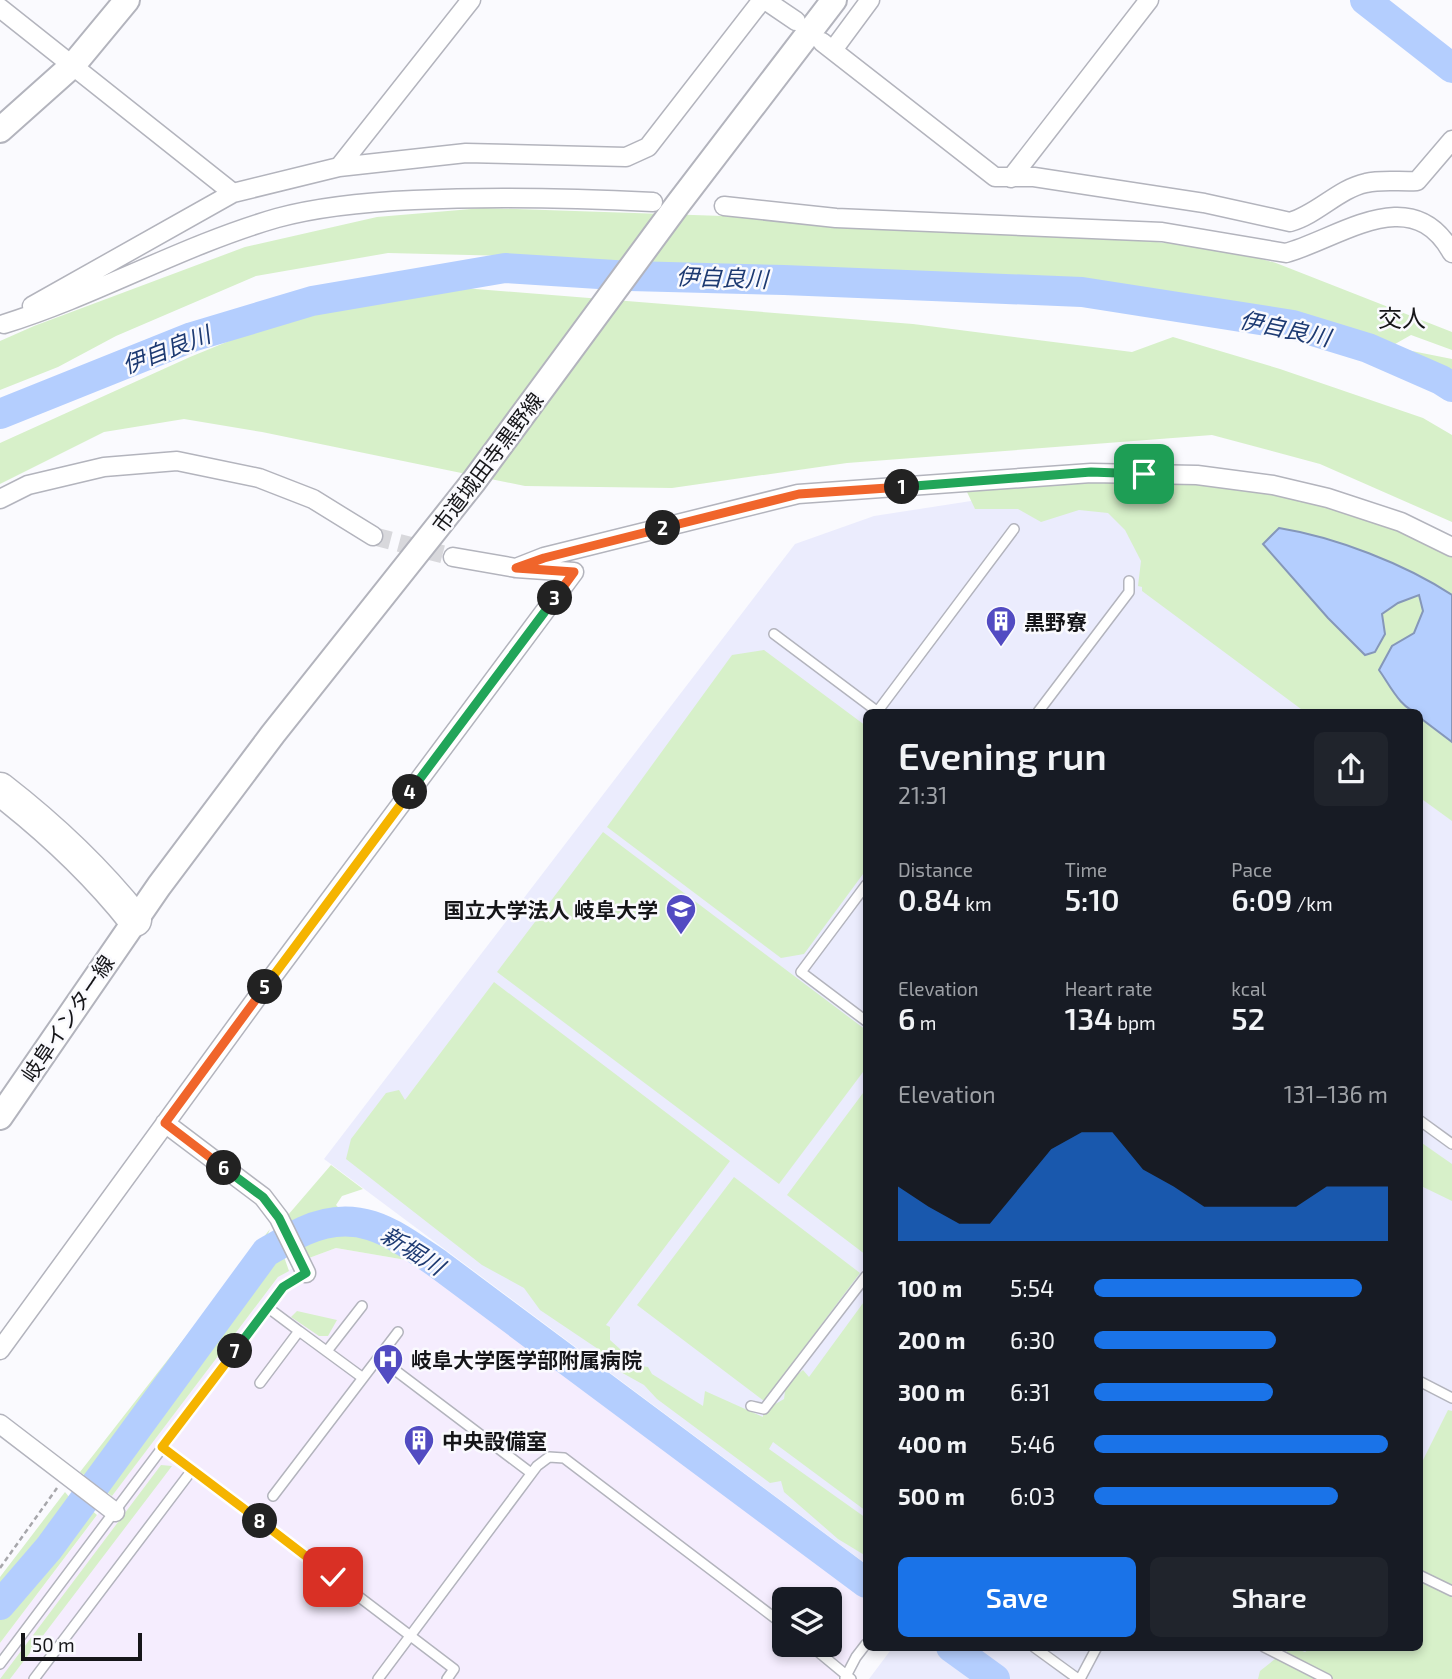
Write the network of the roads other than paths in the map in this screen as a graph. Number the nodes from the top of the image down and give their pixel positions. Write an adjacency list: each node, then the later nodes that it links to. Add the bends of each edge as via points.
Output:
1 (127, 0): 9 (street)
2 (471, 0): 12 (street)
3 (764, 0): 8 (street); 12 (street, via 648,147 626,157 466,153)
4 (834, 0): 33 (street, 市道城田寺黒野線, via 474,481 273,734)
5 (870, 0): 13 (street, via 828,46 995,177)
6 (1149, 0): 13 (street)
7 (0, 8): 9 (street)
8 (796, 21)
9 (74, 65): 10 (street); 14 (street)
10 (0, 130)
11 (1452, 139): 13 (street, via 1417,181 1367,183 1290,222 1203,203 1034,177)
12 (338, 167): 14 (street)
13 (1011, 178)
14 (233, 192): 18 (street)
15 (653, 202): 18 (street, via 538,196 443,198 358,203 278,218 207,241)
16 (724, 206): 17 (street, via 836,218 1162,232 1286,253 1355,224 1382,217 1404,218 1426,224)
17 (1452, 253)
18 (2, 325)
19 (0, 499): 21 (street, via 28,485 104,467 177,461 258,478 313,499)
20 (1014, 529): 28 (lane)
21 (373, 536)
22 (1452, 547): 24 (street, via 1401,522 1273,485 1197,475 1091,472 799,494)
23 (453, 557): 24 (street)
24 (516, 568): 36 (street, via 574,572)
25 (1129, 581): 29 (lane, via 1129,592)
26 (774, 634): 27 (lane)
27 (873, 709)
28 (879, 709)
29 (1040, 709)
30 (0, 789): 33 (highway, via 109,887)
31 (0, 812): 33 (highway, via 101,902)
32 (863, 889): 34 (lane, via 800,972)
33 (135, 920): 35 (street, 岐阜インター線)
34 (863, 1019)
35 (0, 1117)
36 (165, 1123): 39 (street, via 263,1197 279,1218); 45 (street)
37 (1423, 1123): 38 (lane)
38 (1452, 1144)
39 (306, 1273): 42 (lane, via 283,1287)
40 (863, 1280): 52 (lane, via 764,1409)
41 (362, 1306): 46 (lane)
42 (267, 1307): 43 (lane); 54 (lane)
43 (299, 1331): 46 (lane); 49 (lane)
44 (398, 1332): 47 (lane)
45 (0, 1350)
46 (327, 1351): 48 (lane)
47 (379, 1358): 48 (lane); 56 (lane)
48 (363, 1378): 57 (lane)
49 (260, 1383)
50 (1423, 1383): 51 (lane)
51 (1452, 1398)
52 (751, 1406)
53 (0, 1424): 58 (street)
54 (162, 1447): 55 (lane); 58 (lane)
55 (192, 1470): 62 (lane, via 260,1515); 70 (lane)
56 (531, 1474): 61 (lane, via 549,1457 564,1458); 62 (lane)
57 (273, 1496)
58 (115, 1512): 68 (lane)
59 (1423, 1577): 60 (lane)
60 (1452, 1591)
61 (772, 1616)
62 (410, 1636): 71 (lane); 72 (lane, via 454,1669)
63 (863, 1649): 69 (lane)
64 (1040, 1651): 73 (lane)
65 (1095, 1651): 73 (lane)
66 (1272, 1651): 74 (lane)
67 (824, 1657): 69 (lane)
68 (0, 1664)
69 (847, 1677)
70 (34, 1679)
71 (378, 1679)
72 (447, 1679)
73 (1079, 1679)
74 (1327, 1679)

